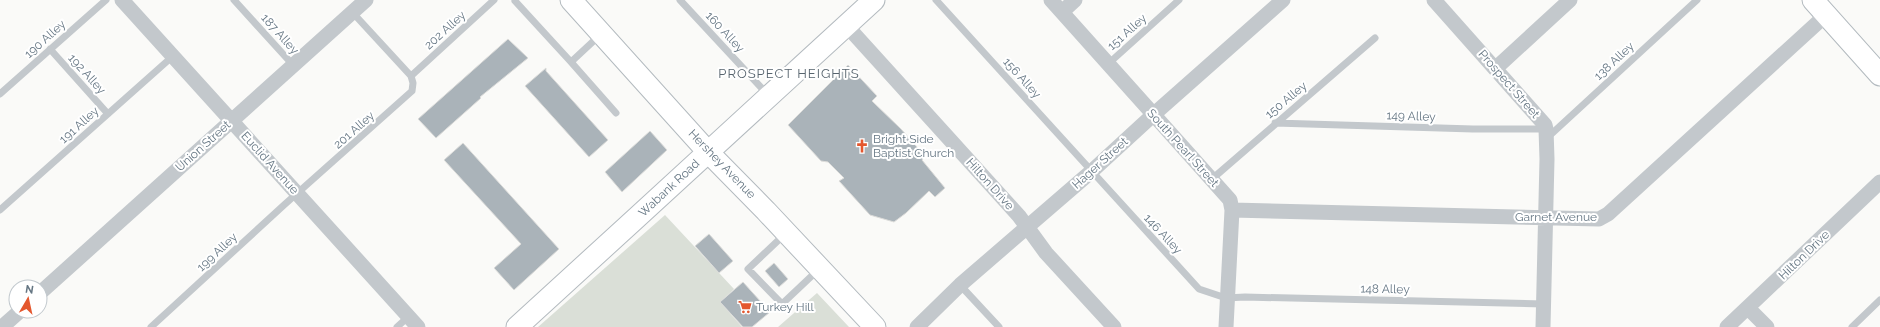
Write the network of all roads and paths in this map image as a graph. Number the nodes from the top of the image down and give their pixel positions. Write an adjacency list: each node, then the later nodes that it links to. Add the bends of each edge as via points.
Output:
1 (106, 0): 24 (lane, 190 Alley)
2 (122, 0): 25 (street, Euclid Avenue)
3 (234, 0): 28 (lane, 187 Alley)
4 (366, 0): 20 (street, Union Street)
5 (494, 0): 31 (lane, 202 Alley)
6 (571, 0): 22 (street, Hershey Avenue)
7 (680, 0): 33 (lane, 160 Alley)
8 (874, 0): 21 (street, Wabank Road)
9 (936, 0): 41 (lane, 156 Alley)
10 (1051, 0): 19 (street, South Pearl Street)
11 (1075, 0): 19 (street)
12 (1179, 0): 27 (lane, 151 Alley)
13 (1283, 0): 36 (street, Hager Street)
14 (1434, 0): 29 (street, Prospect Street)
15 (1570, 0): 29 (street)
16 (1697, 0): 39 (lane, 138 Alley)
17 (515, 1): 26 (lane)
18 (1820, 7): 30 (street); 47 (street, Garnet Avenue, via 1608,214 1599,219)
19 (1062, 12): 27 (street, South Pearl Street)
20 (353, 13): 28 (street, Union Street); 31 (lane)
21 (846, 25): 33 (street, Wabank Road); 48 (street, Hilton Drive, via 1019,216)
22 (602, 33): 26 (lane); 40 (street, Hershey Avenue)
23 (1375, 38): 38 (lane, 150 Alley)
24 (50, 49): 32 (lane, 190 Alley); 35 (lane, 192 Alley)
25 (173, 56): 35 (lane, 191 Alley); 37 (street, Euclid Avenue)
26 (571, 62): 34 (lane)
27 (1108, 64): 36 (street, South Pearl Street)
28 (293, 65): 37 (street, Union Street)
29 (1496, 68): 39 (street, Prospect Street, via 1545,125)
30 (1880, 75)
31 (411, 76): 44 (lane, 201 Alley, via 412,91 408,96)
32 (0, 94)
33 (770, 97): 40 (street, Wabank Road)
34 (616, 113)
35 (108, 114): 45 (lane, 191 Alley)
36 (1153, 114): 41 (street, Hager Street); 42 (street, South Pearl Street)
37 (231, 121): 44 (street, Euclid Avenue); 52 (street, Union Street)
38 (1275, 123): 39 (lane, 149 Alley); 42 (lane, 150 Alley)
39 (1547, 133): 47 (street)
40 (708, 152): 49 (street, Hershey Avenue); 62 (street, Wabank Road)
41 (1092, 171): 48 (street, Hager Street); 53 (lane, 146 Alley, via 1199,289)
42 (1212, 179): 46 (street, South Pearl Street, via 1230,200)
43 (1880, 182): 56 (street, Hilton Drive)
44 (298, 194): 58 (street, Euclid Avenue); 60 (lane, 199 Alley)
45 (0, 210)
46 (1232, 210): 47 (street, Garnet Avenue); 53 (street, South Pearl Street)
47 (1546, 218): 55 (street)
48 (1027, 228): 51 (street, Hager Street); 66 (street, Hilton Drive, via 1046,253)
49 (787, 232): 50 (street, Hershey Avenue); 50 (lane, via 748,269 782,304)
50 (820, 268): 63 (street, Hershey Avenue)
51 (960, 285): 64 (street, Hager Street); 65 (lane)
52 (48, 286)
53 (1226, 298): 55 (lane, 148 Alley); 67 (street, South Pearl Street)
54 (1880, 300): 71 (lane)
55 (1544, 304): 68 (street)
56 (1748, 308): 69 (street, Hilton Drive); 70 (street)
57 (11, 319): 59 (street)
58 (413, 322): 61 (lane)
59 (2, 327)
60 (151, 327)
61 (397, 327)
62 (517, 327)
63 (875, 327)
64 (916, 327)
65 (999, 327)
66 (1114, 327)
67 (1226, 327)
68 (1543, 327)
69 (1727, 327)
70 (1767, 327)
71 (1852, 327)

